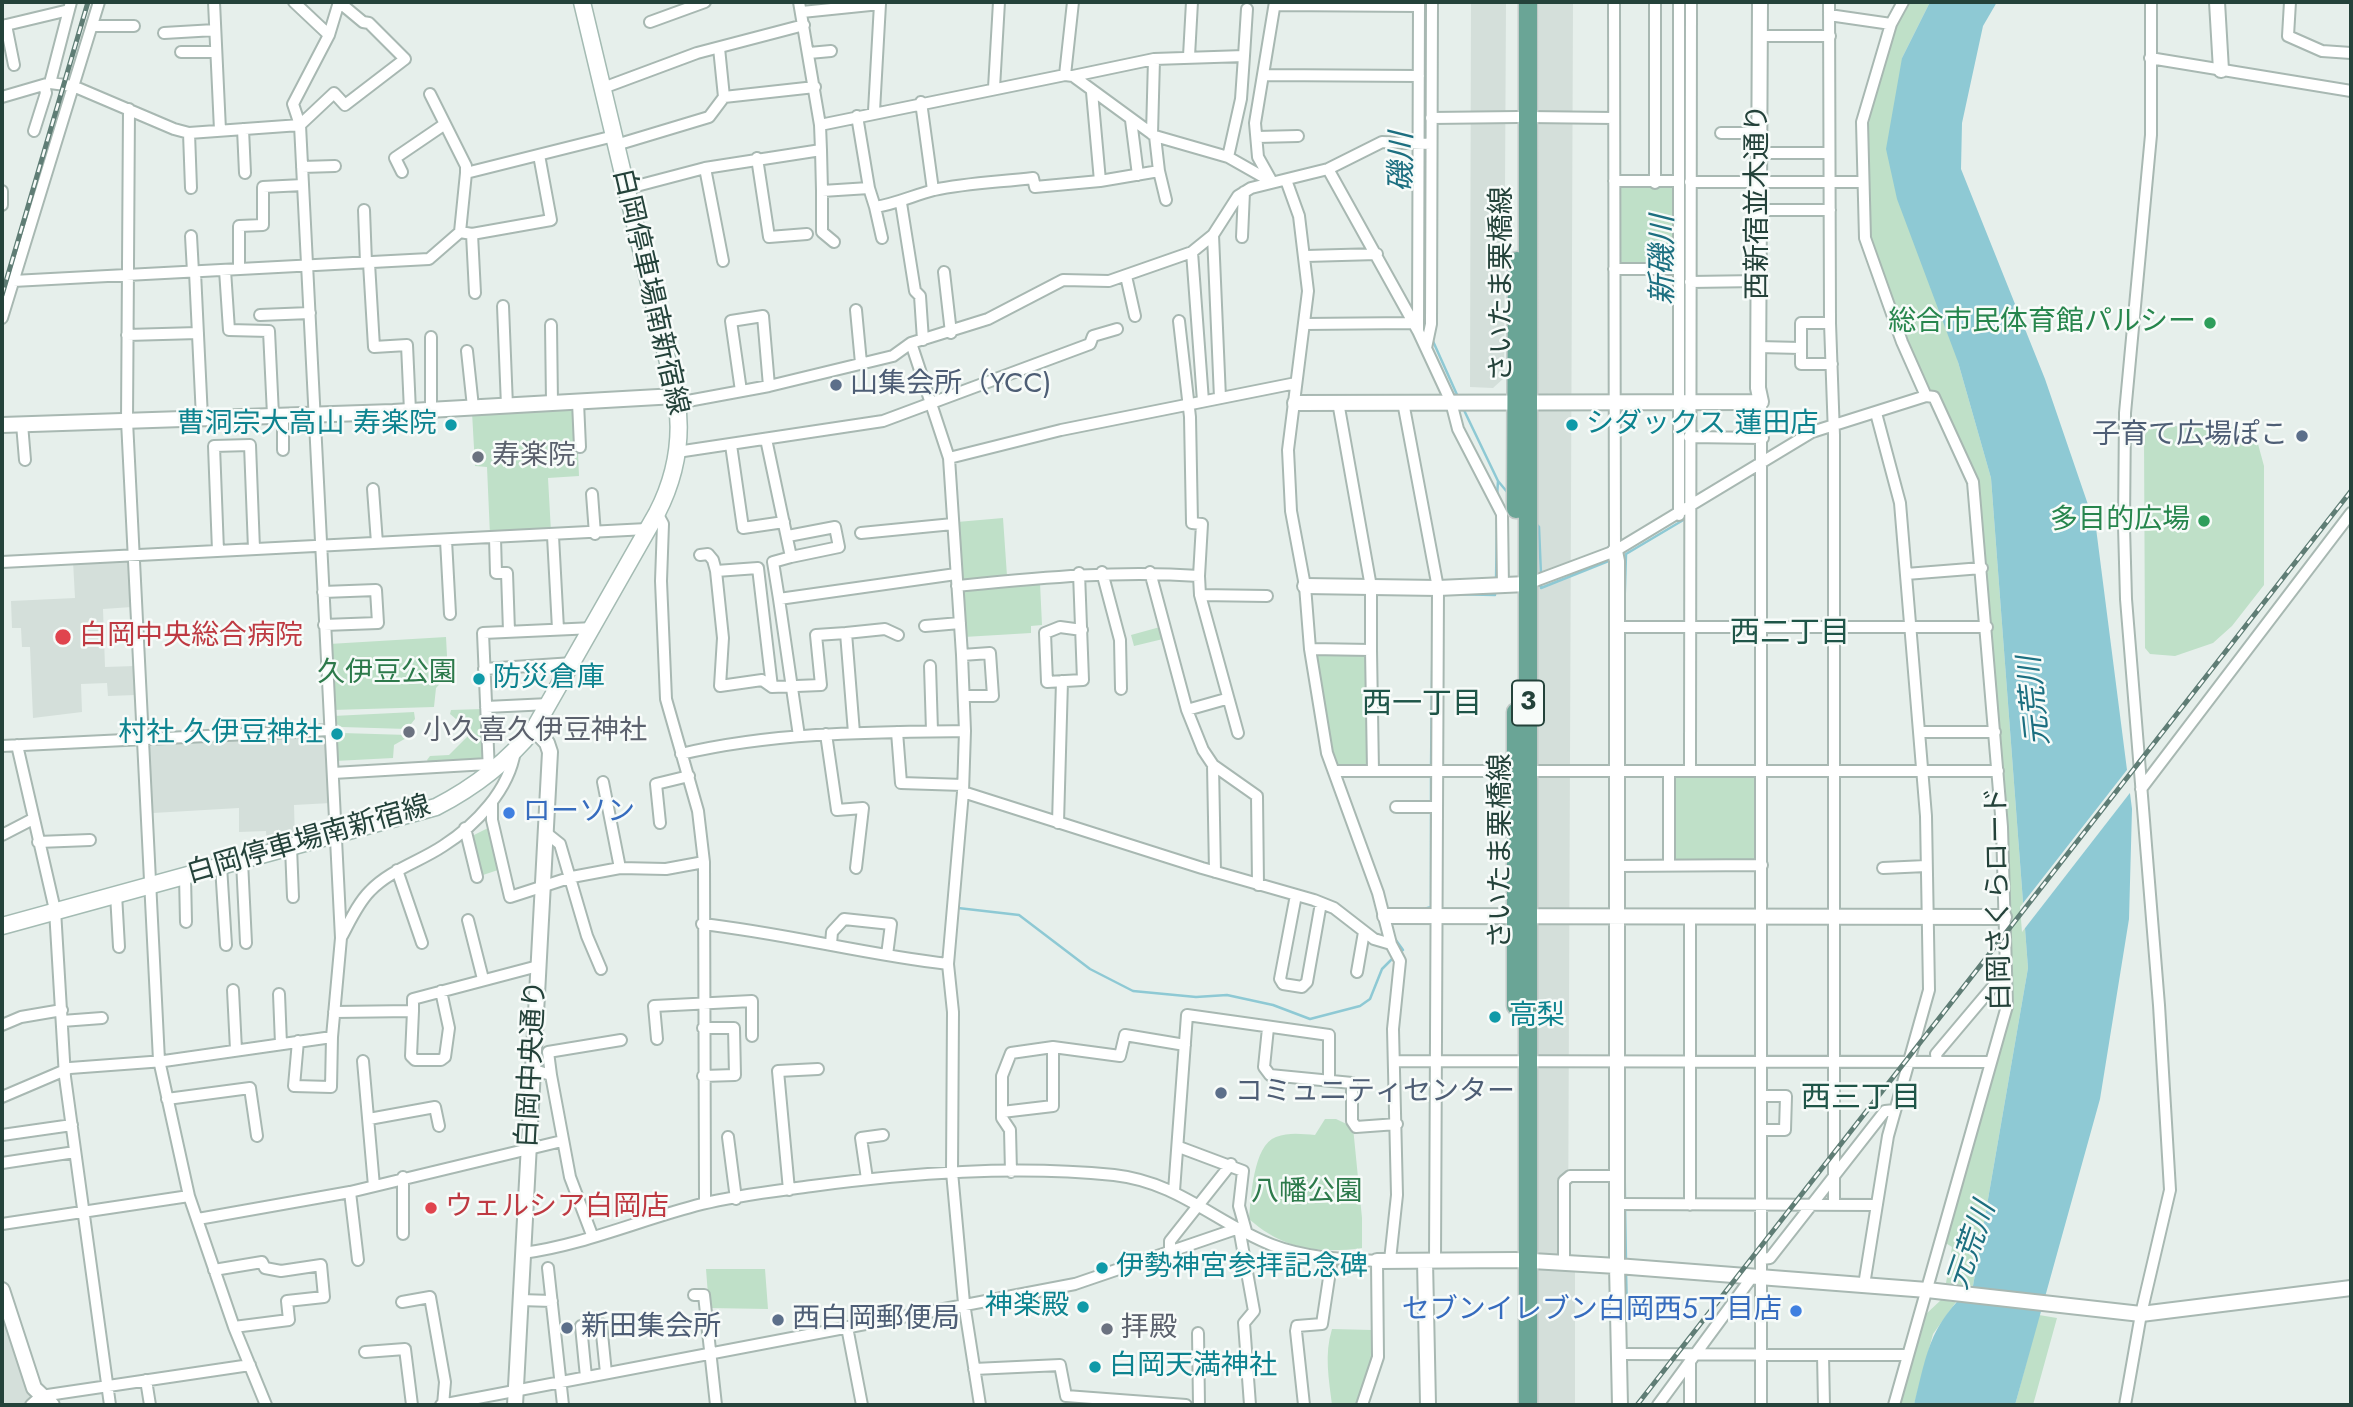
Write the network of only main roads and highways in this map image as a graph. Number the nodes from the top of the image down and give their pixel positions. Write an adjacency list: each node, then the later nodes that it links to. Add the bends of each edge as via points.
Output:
1 (582, 2): 5 (main road, 白岡停車場南新宿線, via 680,430 669,486 657,513 534,729 515,751 459,796 436,807)
2 (1518, 2): 4 (main road, さいたま栗橋線 / 3)
3 (1528, 2): 4 (main road, さいたま栗橋線 / 3)
4 (1523, 117): 6 (main road, さいたま栗橋線 / 3, via 1523,402 1516,585 1522,771)
5 (2, 926)
6 (1521, 1261): 7 (main road, さいたま栗橋線 / 3); 8 (main road, さいたま栗橋線 / 3)
7 (1516, 1405)
8 (1528, 1405)

